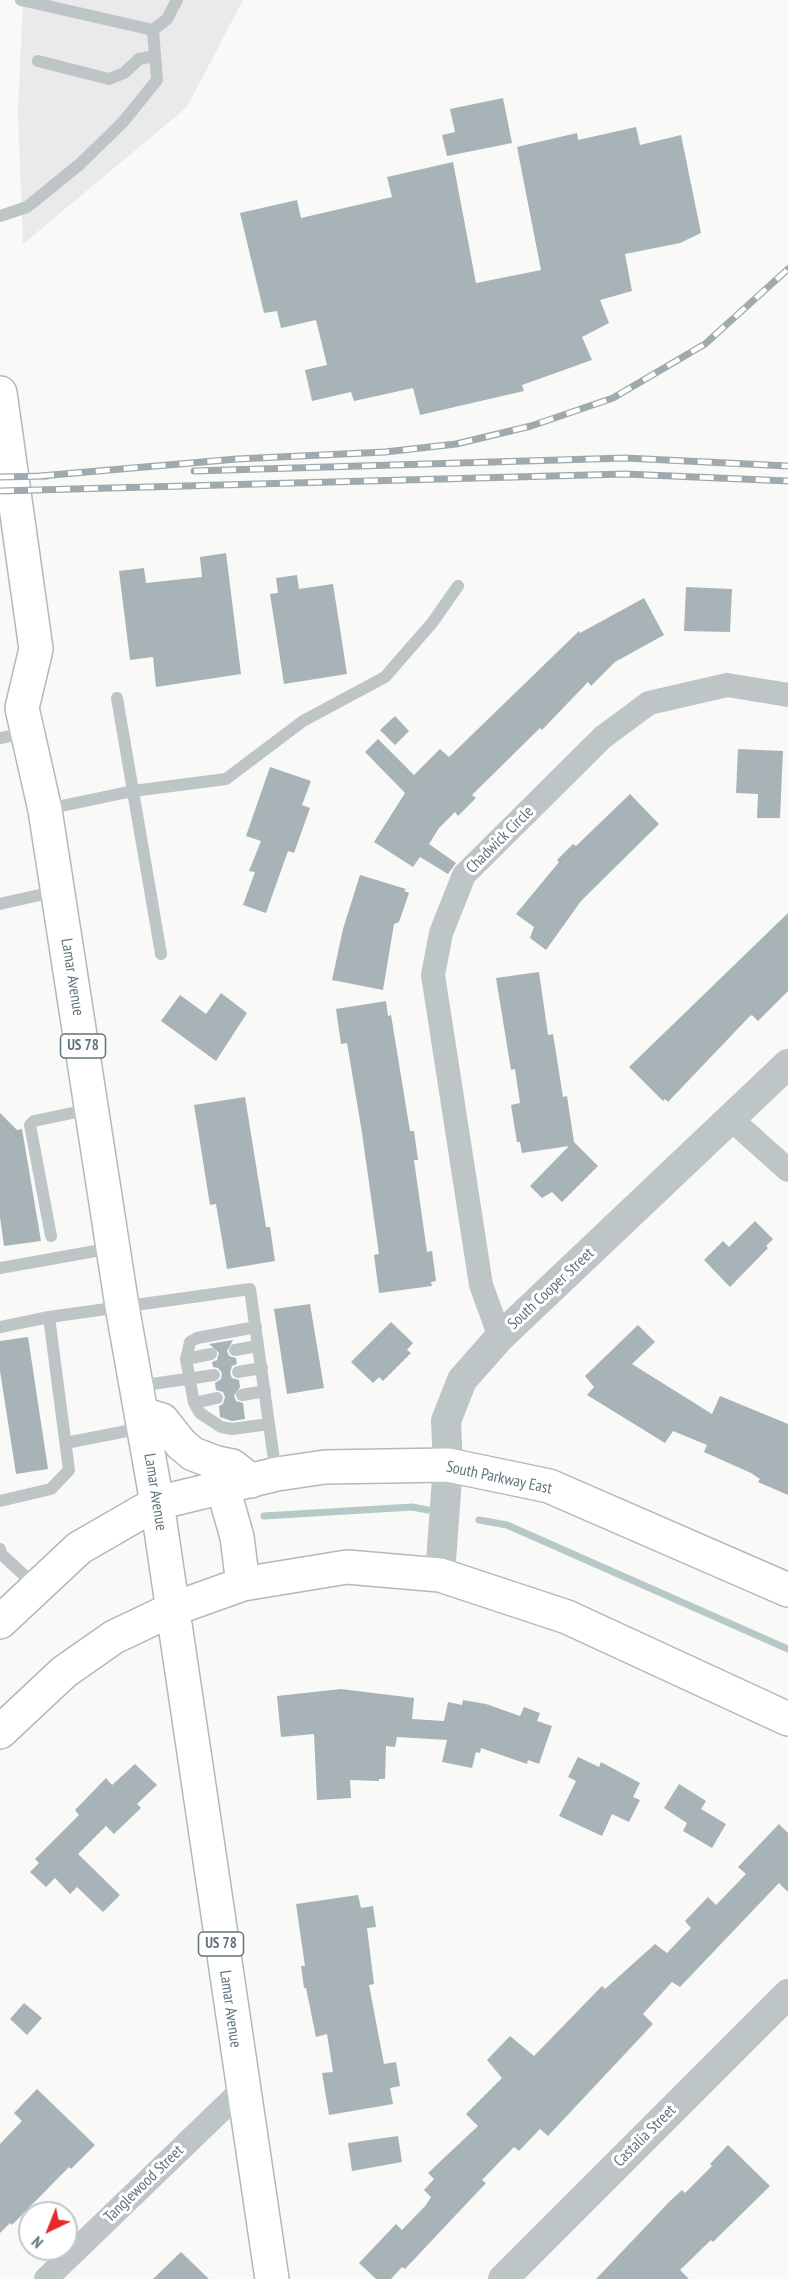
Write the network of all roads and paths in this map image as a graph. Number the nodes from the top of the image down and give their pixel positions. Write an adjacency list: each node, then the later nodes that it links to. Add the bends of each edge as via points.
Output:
1 (21, 0): 3 (lane)
2 (177, 0): 3 (lane, via 167,19)
3 (153, 30): 4 (lane)
4 (155, 56): 5 (lane, via 138,59 124,73 110,79); 6 (lane, via 157,80 123,122 27,207)
5 (38, 61)
6 (0, 216)
7 (0, 393): 11 (main road, Lamar Avenue / US 78, via 36,649)
8 (458, 586): 12 (lane, via 385,677 303,721 226,779)
9 (788, 694): 28 (street, Chadwick Circle, via 728,685 649,703 603,736 464,875 441,933 433,975 481,1285)
10 (117, 698): 12 (lane)
11 (13, 716): 13 (main road, Lamar Avenue / US 78)
12 (133, 791): 13 (lane); 16 (lane)
13 (45, 810): 14 (main road, Lamar Avenue / US 78)
14 (59, 891): 15 (lane); 18 (main road, Lamar Avenue / US 78)
15 (0, 904)
16 (161, 954)
17 (788, 1064): 19 (street, South Cooper Street)
18 (92, 1108): 21 (lane, via 30,1125); 22 (main road, Lamar Avenue / US 78)
19 (731, 1119): 20 (street); 28 (street, South Cooper Street)
20 (788, 1170)
21 (51, 1236)
22 (113, 1247): 23 (lane); 24 (main road, Lamar Avenue / US 78)
23 (0, 1268)
24 (122, 1306): 25 (lane); 27 (lane, via 250,1289); 41 (main road, Lamar Avenue / US 78)
25 (49, 1317): 26 (lane); 43 (lane)
26 (0, 1327)
27 (256, 1327): 29 (lane); 32 (lane, via 197,1338 190,1342)
28 (500, 1337): 44 (street, South Cooper Street, via 462,1380 446,1421)
29 (258, 1346): 30 (lane); 33 (lane)
30 (235, 1350)
31 (211, 1354): 32 (lane)
32 (186, 1359): 36 (lane)
33 (262, 1368): 34 (lane); 37 (lane)
34 (238, 1372)
35 (214, 1375): 36 (lane)
36 (188, 1378): 40 (lane); 41 (lane)
37 (265, 1391): 38 (lane); 42 (lane)
38 (242, 1395)
39 (217, 1398): 40 (lane)
40 (194, 1402): 42 (lane, via 200,1413 221,1427)
41 (141, 1409): 43 (lane); 45 (main road, via 162,1420 193,1454 232,1466); 47 (main road, Lamar Avenue / US 78)
42 (269, 1424): 45 (lane)
43 (66, 1443): 46 (lane, via 69,1470 51,1489)
44 (448, 1465): 45 (main road, South Parkway East, via 324,1467); 49 (street, South Cooper Street); 52 (main road, South Parkway East, via 549,1486)
45 (250, 1481): 47 (main road, South Parkway East); 50 (main road, via 237,1537)
46 (0, 1501)
47 (158, 1503): 51 (main road, South Parkway East, via 79,1548); 53 (main road, Lamar Avenue / US 78)
48 (0, 1549): 51 (lane)
49 (440, 1575): 50 (main road, via 346,1567); 55 (main road, via 567,1617)
50 (243, 1584): 53 (main road)
51 (37, 1587): 54 (main road, South Parkway East)
52 (788, 1590)
53 (173, 1609): 56 (main road, via 106,1643 64,1672); 58 (main road, Lamar Avenue / US 78)
54 (0, 1622)
55 (788, 1719)
56 (0, 1732)
57 (788, 1994): 61 (street, Castalia Street)
58 (242, 2090): 59 (street, Tanglewood Street); 60 (main road, Lamar Avenue / US 78)
59 (46, 2279)
60 (272, 2279)
61 (503, 2279)

